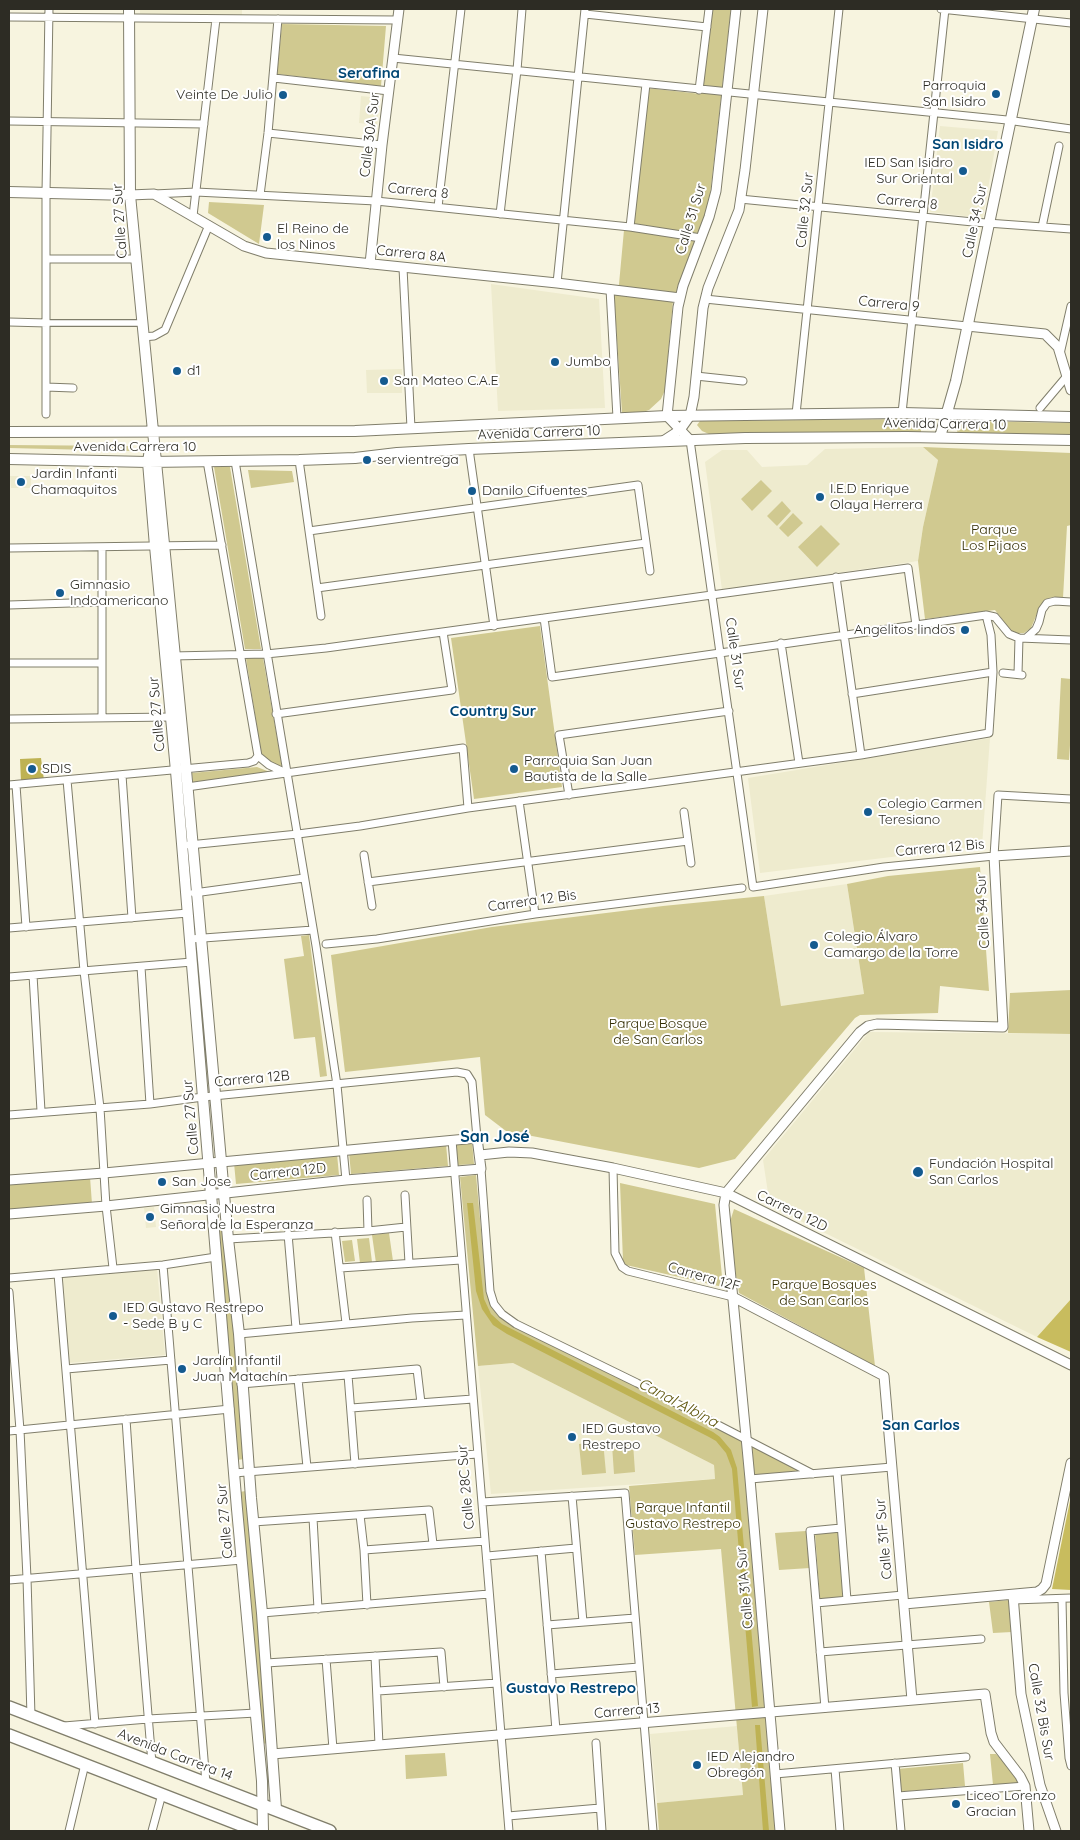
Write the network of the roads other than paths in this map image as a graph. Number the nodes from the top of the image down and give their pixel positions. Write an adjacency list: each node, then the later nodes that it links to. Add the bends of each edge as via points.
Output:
1 (49, 9): 14 (street)
2 (398, 9): 17 (street, Calle 30A Sur)
3 (460, 9): 22 (street)
4 (522, 9): 23 (street)
5 (709, 9): 20 (street)
6 (736, 9): 29 (street, Calle 31 Sur)
7 (762, 9): 30 (street)
8 (839, 9): 31 (street, Calle 32 Sur)
9 (943, 9): 18 (street); 32 (street)
10 (1034, 9): 18 (main road, Calle 34 Sur)
11 (585, 11): 20 (street); 24 (street)
12 (129, 14): 14 (street); 15 (street); 36 (main road, Calle 27 Sur)
13 (9, 17): 14 (street)
14 (49, 17): 35 (street)
15 (216, 19): 16 (street); 37 (street)
16 (278, 19): 17 (street); 25 (street)
17 (397, 20): 21 (street, Calle 30A Sur)
18 (1032, 20): 19 (street); 33 (main road, Calle 34 Sur)
19 (1071, 23)
20 (708, 27): 27 (street)
21 (393, 58): 22 (street); 28 (street, Calle 30A Sur)
22 (456, 64): 23 (street); 50 (street)
23 (517, 70): 24 (street); 52 (street)
24 (579, 77): 26 (street); 55 (street)
25 (274, 78): 28 (street); 39 (street)
26 (646, 84): 27 (street); 58 (street)
27 (699, 90): 29 (street)
28 (389, 91): 40 (street, Calle 30A Sur)
29 (727, 93): 30 (street); 61 (street, Calle 31 Sur, via 716,191)
30 (753, 95): 31 (street); 48 (street)
31 (830, 103): 32 (street); 51 (street, Calle 32 Sur)
32 (933, 113): 33 (street); 54 (street)
33 (1010, 120): 38 (street); 56 (main road, Calle 34 Sur)
34 (9, 121): 35 (street)
35 (47, 121): 36 (street); 44 (street)
36 (129, 122): 37 (street); 45 (main road, Calle 27 Sur)
37 (204, 124): 43 (street)
38 (1071, 129)
39 (268, 133): 40 (street); 47 (street)
40 (382, 145): 49 (street, Calle 30A Sur)
41 (1058, 146): 59 (street)
42 (9, 192): 44 (main road)
43 (196, 192): 46 (street, Carrera 8); 47 (street, Carrera 8); 53 (street)
44 (46, 193): 45 (main road); 62 (street)
45 (130, 194): 46 (street, Carrera 8); 63 (main road, Calle 27 Sur)
46 (154, 194): 53 (street, Carrera 8A)
47 (260, 195): 49 (street, Carrera 8)
48 (740, 199): 51 (street, Carrera 8); 69 (street, via 736,219)
49 (376, 200): 50 (street, Carrera 8); 64 (street, Calle 30A Sur)
50 (438, 206): 52 (street, Carrera 8)
51 (820, 206): 54 (street, Carrera 8); 71 (street, Calle 32 Sur)
52 (500, 214): 55 (street, Carrera 8)
53 (193, 216): 57 (street, Carrera 8A)
54 (921, 217): 56 (street, Carrera 8); 72 (street)
55 (562, 220): 58 (street, Carrera 8); 66 (street)
56 (988, 223): 59 (street, Carrera 8); 76 (main road, Calle 34 Sur)
57 (208, 225): 64 (street, Carrera 8A, via 258,252); 77 (street, via 164,330 154,336)
58 (630, 227): 61 (street, Carrera 8)
59 (1042, 227): 60 (street, Carrera 8)
60 (1071, 229)
61 (701, 238): 68 (street, Calle 31 Sur)
62 (46, 259): 63 (street); 74 (street)
63 (136, 259): 75 (main road, Calle 27 Sur)
64 (370, 264): 65 (street, Carrera 8A)
65 (403, 268): 66 (street, Carrera 8A); 94 (street)
66 (557, 283): 67 (street, Carrera 8A)
67 (610, 290): 68 (street, Carrera 8A); 92 (street)
68 (680, 298): 90 (street, Calle 31 Sur)
69 (705, 299): 71 (street, Carrera 9); 79 (street)
70 (1071, 306): 78 (street)
71 (807, 310): 72 (street, Carrera 9); 88 (street, Calle 32 Sur)
72 (911, 320): 76 (street, Carrera 9); 86 (street)
73 (9, 322): 74 (street)
74 (46, 322): 75 (street); 82 (street)
75 (142, 323): 77 (main road, Calle 27 Sur)
76 (967, 326): 78 (street, Carrera 9, via 1045,334); 89 (main road, Calle 34 Sur)
77 (143, 337): 96 (main road, Calle 27 Sur)
78 (1060, 354): 80 (street, Carrera 9)
79 (696, 376): 81 (street); 91 (street)
80 (1067, 376): 84 (street, Carrera 9); 85 (street)
81 (742, 381)
82 (46, 387): 83 (street); 87 (street)
83 (73, 388)
84 (1071, 390)
85 (1040, 408)
86 (902, 413): 88 (main road, Avenida Carrera 10); 89 (main road, Avenida Carrera 10)
87 (46, 414)
88 (796, 414): 91 (main road, Avenida Carrera 10)
89 (946, 414): 93 (main road, Avenida Carrera 10); 98 (main road, Calle 34 Sur)
90 (667, 416): 91 (main road, Avenida Carrera 10); 92 (main road, Avenida Carrera 10); 95 (street)
91 (690, 416): 95 (street)
92 (617, 418): 94 (main road, Avenida Carrera 10)
93 (1071, 418)
94 (411, 428): 96 (main road, Avenida Carrera 10)
95 (680, 430): 99 (street); 101 (street)
96 (152, 431): 97 (main road, Avenida Carrera 10); 107 (main road, Calle 27 Sur)
97 (9, 432)
98 (940, 437): 99 (main road, Avenida Carrera 10); 100 (main road, Avenida Carrera 10)
99 (690, 440): 101 (main road, Avenida Carrera 10); 119 (street, Calle 31 Sur)
100 (1071, 440)
101 (663, 442): 102 (main road, Avenida Carrera 10)
102 (469, 449): 104 (main road, Avenida Carrera 10); 108 (street)
103 (9, 459): 107 (main road, Avenida Carrera 10)
104 (299, 460): 106 (main road, Avenida Carrera 10); 109 (street)
105 (207, 461): 106 (main road, Avenida Carrera 10); 107 (main road, Avenida Carrera 10); 111 (street)
106 (234, 461): 134 (street)
107 (152, 462): 112 (main road, Calle 27 Sur)
108 (477, 507): 109 (street); 110 (street, via 638,485); 115 (street)
109 (309, 531): 118 (street)
110 (646, 544): 115 (street); 116 (street)
111 (222, 545): 112 (street); 133 (street)
112 (159, 546): 113 (street); 136 (main road, Calle 27 Sur)
113 (102, 547): 114 (street); 120 (street)
114 (9, 548)
115 (486, 565): 118 (street); 127 (street)
116 (650, 571)
117 (836, 578): 119 (street); 126 (street, via 908,568); 129 (street)
118 (318, 588): 124 (street)
119 (713, 594): 125 (street); 135 (street, Calle 31 Sur)
120 (102, 602): 122 (street); 138 (street)
121 (1071, 602): 130 (street, via 1047,603 1036,629)
122 (9, 605)
123 (986, 615): 126 (street); 130 (street, via 995,617 1009,634); 139 (street, via 991,635)
124 (321, 616)
125 (544, 618): 127 (street); 135 (street, via 552,677)
126 (916, 625): 129 (street)
127 (494, 626): 128 (street)
128 (443, 632): 134 (street); 143 (street, via 452,690)
129 (845, 636): 132 (street); 141 (street)
130 (1022, 638): 131 (street); 140 (street, via 1020,674)
131 (1071, 640)
132 (781, 643): 135 (street); 149 (street)
133 (241, 654): 134 (street); 136 (street); 148 (street)
134 (266, 654): 143 (street)
135 (720, 654): 142 (street, Calle 31 Sur)
136 (170, 656): 144 (main road, Calle 27 Sur)
137 (9, 663): 138 (street)
138 (102, 663): 145 (street)
139 (993, 672): 141 (street); 147 (street, via 989,733)
140 (1003, 673)
141 (852, 694): 147 (street)
142 (729, 711): 151 (street, Calle 31 Sur); 157 (street, via 559,735)
143 (276, 714): 152 (street)
144 (176, 717): 145 (street); 150 (main road, Calle 27 Sur)
145 (102, 718): 146 (street)
146 (9, 719)
147 (861, 755): 149 (street)
148 (258, 756): 150 (street, via 248,763); 152 (street)
149 (799, 763): 151 (street)
150 (181, 770): 153 (street); 156 (main road, Calle 27 Sur); 164 (main road, Calle 27 Sur)
151 (737, 772): 157 (street); 172 (street, Calle 31 Sur)
152 (286, 773): 156 (street); 160 (street, via 463,748); 162 (street)
153 (122, 775): 154 (street); 178 (street)
154 (67, 780): 155 (street); 179 (street)
155 (12, 785): 180 (street)
156 (187, 787): 164 (main road, Calle 27 Sur)
157 (569, 794): 159 (street)
158 (1071, 800): 167 (street, Calle 34 Sur, via 998,795)
159 (519, 801): 160 (street); 168 (street)
160 (468, 808): 162 (street)
161 (684, 812): 163 (street)
162 (298, 834): 164 (street); 170 (street)
163 (688, 841): 168 (street); 169 (street)
164 (187, 845): 174 (main road, Calle 27 Sur)
165 (1071, 851): 167 (street, Carrera 12 Bis)
166 (364, 855): 171 (street)
167 (994, 856): 172 (street, Carrera 12 Bis, via 884,867); 210 (street, Calle 34 Sur, via 1003,1027 868,1026)
168 (528, 862): 171 (street); 177 (street)
169 (691, 863)
170 (304, 878): 174 (street); 182 (street)
171 (368, 882): 175 (street)
172 (753, 887)
173 (742, 888): 177 (street, Carrera 12 Bis)
174 (191, 894): 176 (main road, Calle 27 Sur); 183 (main road, Calle 27 Sur)
175 (372, 906)
176 (188, 913): 178 (street); 183 (main road, Calle 27 Sur)
177 (535, 914): 184 (street, Carrera 12 Bis)
178 (132, 918): 179 (street)
179 (79, 922): 180 (street); 187 (street)
180 (26, 927): 181 (street)
181 (9, 928)
182 (313, 930): 183 (street); 190 (street)
183 (195, 938): 185 (main road, Calle 27 Sur); 191 (main road, Calle 27 Sur)
184 (326, 944)
185 (192, 962): 186 (street); 192 (main road, Calle 27 Sur)
186 (141, 967): 187 (street); 193 (street)
187 (84, 971): 188 (street); 194 (street)
188 (33, 975): 189 (street); 195 (street)
189 (9, 977)
190 (337, 1085): 191 (street, Carrera 12B); 197 (street, Carrera 12B, via 457,1072 467,1074 472,1082); 199 (street)
191 (215, 1096): 192 (street, Carrera 12B); 201 (main road, Calle 27 Sur)
192 (203, 1097): 193 (street, Carrera 12B); 202 (main road, Calle 27 Sur)
193 (150, 1104): 194 (street, Carrera 12B)
194 (100, 1108): 195 (street, Carrera 12B); 206 (street)
195 (41, 1112): 196 (street, Carrera 12B)
196 (9, 1115)
197 (477, 1138): 198 (street, Carrera 12D); 200 (street)
198 (452, 1140): 199 (street, Carrera 12D); 205 (street, Calle 28C Sur)
199 (343, 1149): 201 (street, Carrera 12D); 208 (street)
200 (480, 1155): 203 (street, Carrera 12D, via 532,1153); 204 (street)
201 (222, 1161): 202 (street, Carrera 12D); 209 (main road, Calle 27 Sur)
202 (208, 1163): 206 (street, Carrera 12D); 211 (main road, Calle 27 Sur)
203 (613, 1168): 210 (street, Carrera 12D); 230 (street, Carrera 12F, via 615,1253 622,1267)
204 (481, 1169): 205 (street, Carrera 12D); 251 (street, via 490,1292 497,1308 511,1321)
205 (454, 1170): 208 (street, Carrera 12D); 222 (street, Calle 28C Sur)
206 (104, 1173): 207 (street, Carrera 12D); 214 (street)
207 (9, 1180)
208 (346, 1180): 209 (street, Carrera 12D)
209 (224, 1192): 211 (street, Carrera 12D); 220 (main road, Calle 27 Sur)
210 (726, 1193): 230 (street, Calle 31A Sur, via 724,1205); 236 (street, Carrera 12D)
211 (210, 1194): 214 (street, Carrera 12D); 221 (main road, Calle 27 Sur)
212 (405, 1194): 216 (street)
213 (367, 1200): 217 (street)
214 (106, 1206): 215 (street, Carrera 12D); 225 (street)
215 (9, 1214)
216 (406, 1227): 217 (street); 223 (street)
217 (368, 1231): 218 (street)
218 (334, 1232): 219 (street); 226 (street)
219 (288, 1234): 220 (street); 233 (street)
220 (228, 1239): 234 (main road, Calle 27 Sur)
221 (216, 1257): 224 (street); 245 (main road, Calle 27 Sur)
222 (461, 1260): 223 (street); 231 (street, Calle 28C Sur)
223 (409, 1263): 226 (street)
224 (163, 1264): 225 (street); 235 (street)
225 (113, 1268): 227 (street)
226 (340, 1268): 232 (street)
227 (58, 1274): 228 (street); 237 (street)
228 (9, 1278)
229 (9, 1292): 249 (street)
230 (733, 1297): 239 (street, Carrera 12F); 251 (street, Calle 31A Sur)
231 (466, 1315): 232 (street); 242 (street, Calle 28C Sur)
232 (346, 1323): 233 (street)
233 (296, 1328): 234 (street)
234 (239, 1334): 241 (main road, Calle 27 Sur)
235 (171, 1360): 237 (street); 246 (street)
236 (1071, 1365)
237 (66, 1369): 248 (street)
238 (348, 1375): 240 (street); 243 (street, via 417,1369); 244 (street)
239 (884, 1376): 255 (street, Calle 31F Sur)
240 (298, 1379): 241 (street); 256 (street)
241 (242, 1384): 257 (main road, Calle 27 Sur)
242 (473, 1399): 243 (street); 252 (street, Calle 28C Sur)
243 (421, 1403): 244 (street)
244 (351, 1408): 254 (street)
245 (230, 1409): 246 (street); 259 (main road, Calle 27 Sur)
246 (176, 1414): 247 (street); 275 (street)
247 (126, 1419): 248 (street); 276 (street)
248 (71, 1426): 249 (street); 277 (street)
249 (20, 1430): 250 (street); 278 (street)
250 (9, 1431)
251 (746, 1440): 260 (street); 261 (street, Calle 31A Sur)
252 (477, 1454): 254 (street); 263 (street, Calle 28C Sur)
253 (1071, 1463): 281 (street, via 1046,1584 1042,1590)
254 (355, 1464): 256 (street)
255 (892, 1467): 258 (street); 285 (street, Calle 31F Sur)
256 (307, 1468): 257 (street)
257 (249, 1472): 259 (street); 266 (main road, Calle 27 Sur)
258 (837, 1472): 260 (street); 267 (street)
259 (234, 1473): 274 (main road, Calle 27 Sur)
260 (813, 1474): 261 (street)
261 (750, 1480): 307 (street, Calle 31A Sur)
262 (572, 1496): 263 (street); 270 (street); 290 (street, via 625,1493)
263 (482, 1502): 268 (street, Calle 28C Sur)
264 (360, 1515): 265 (street); 269 (street, via 429,1510); 271 (street)
265 (314, 1518): 266 (street); 288 (street)
266 (253, 1522): 289 (main road, Calle 27 Sur)
267 (841, 1528): 284 (street); 286 (street, via 810,1530)
268 (485, 1541): 269 (street); 273 (street, Calle 28C Sur)
269 (433, 1544): 271 (street)
270 (576, 1548): 272 (street); 291 (street)
271 (364, 1550): 287 (street)
272 (541, 1551): 273 (street); 292 (street)
273 (486, 1556): 280 (street, Calle 28C Sur)
274 (242, 1560): 275 (street); 308 (main road, Calle 27 Sur)
275 (189, 1565): 276 (street); 310 (street)
276 (136, 1569): 277 (street); 311 (street)
277 (83, 1574): 278 (street); 313 (street)
278 (27, 1578): 279 (street); 309 (street)
279 (9, 1580)
280 (489, 1594): 287 (street); 301 (street, Calle 28C Sur)
281 (1013, 1598): 283 (street); 285 (street); 349 (street, Calle 32 Bis Sur, via 1021,1694 1040,1785)
282 (1071, 1598): 283 (street)
283 (1062, 1599): 326 (street, via 1064,1693)
284 (847, 1600): 285 (street); 286 (street)
285 (903, 1600): 294 (street, Calle 31F Sur)
286 (816, 1603): 295 (street)
287 (367, 1605): 288 (street)
288 (318, 1609): 289 (street)
289 (262, 1614): 298 (main road, Calle 27 Sur)
290 (635, 1618): 291 (street); 299 (street)
291 (583, 1622): 292 (street)
292 (547, 1625): 300 (street)
293 (981, 1639): 294 (street)
294 (907, 1645): 295 (street); 304 (street, Calle 31F Sur)
295 (820, 1652): 306 (street)
296 (375, 1656): 297 (street); 302 (street, via 441,1652); 303 (street)
297 (326, 1659): 298 (street); 320 (street)
298 (266, 1663): 321 (main road, Calle 27 Sur)
299 (639, 1667): 300 (street); 312 (street)
300 (551, 1674): 315 (street)
301 (497, 1683): 302 (street); 317 (street, Calle 28C Sur)
302 (444, 1687): 303 (street)
303 (378, 1691): 319 (street)
304 (912, 1700): 306 (street, Carrera 13); 330 (street, Carrera 13, via 985,1694 994,1742)
305 (9, 1707): 309 (main road, Avenida Carrera 14)
306 (825, 1708): 307 (street, Carrera 13)
307 (770, 1712): 312 (street, Carrera 13); 328 (street, Calle 31A Sur)
308 (256, 1713): 310 (street); 333 (main road, Calle 27 Sur)
309 (31, 1716): 314 (main road, Avenida Carrera 14)
310 (201, 1716): 311 (street); 329 (street)
311 (148, 1719): 313 (street); 323 (street)
312 (644, 1723): 315 (street, Carrera 13); 344 (street)
313 (95, 1724): 314 (street)
314 (59, 1727): 323 (main road, Avenida Carrera 14)
315 (556, 1730): 317 (street, Carrera 13)
316 (9, 1735): 325 (main road)
317 (501, 1735): 319 (street, Carrera 13); 336 (street, Calle 28C Sur)
318 (596, 1743): 334 (street)
319 (379, 1745): 320 (street, Carrera 13)
320 (333, 1749): 321 (street, Carrera 13)
321 (272, 1754): 335 (main road, Calle 27 Sur)
322 (966, 1757): 324 (street)
323 (152, 1763): 329 (main road, Avenida Carrera 14)
324 (895, 1763): 327 (street); 332 (street)
325 (85, 1764): 331 (main road); 337 (street)
326 (1071, 1766)
327 (835, 1769): 328 (street); 346 (street)
328 (775, 1774): 345 (street, Calle 31A Sur)
329 (206, 1783): 333 (main road, Avenida Carrera 14)
330 (1026, 1786): 332 (street); 348 (street)
331 (162, 1794): 338 (street); 339 (main road)
332 (898, 1796): 347 (street)
333 (263, 1804): 335 (main road, Avenida Carrera 14); 340 (main road, Calle 27 Sur)
334 (600, 1808): 336 (street); 343 (street)
335 (276, 1809): 341 (main road, Avenida Carrera 14)
336 (508, 1816): 342 (street, Calle 28C Sur)
337 (69, 1831)
338 (152, 1831)
339 (256, 1831)
340 (263, 1831)
341 (330, 1831)
342 (509, 1831)
343 (602, 1831)
344 (653, 1831)
345 (780, 1831)
346 (840, 1831)
347 (901, 1831)
348 (1029, 1831)
349 (1056, 1831)

